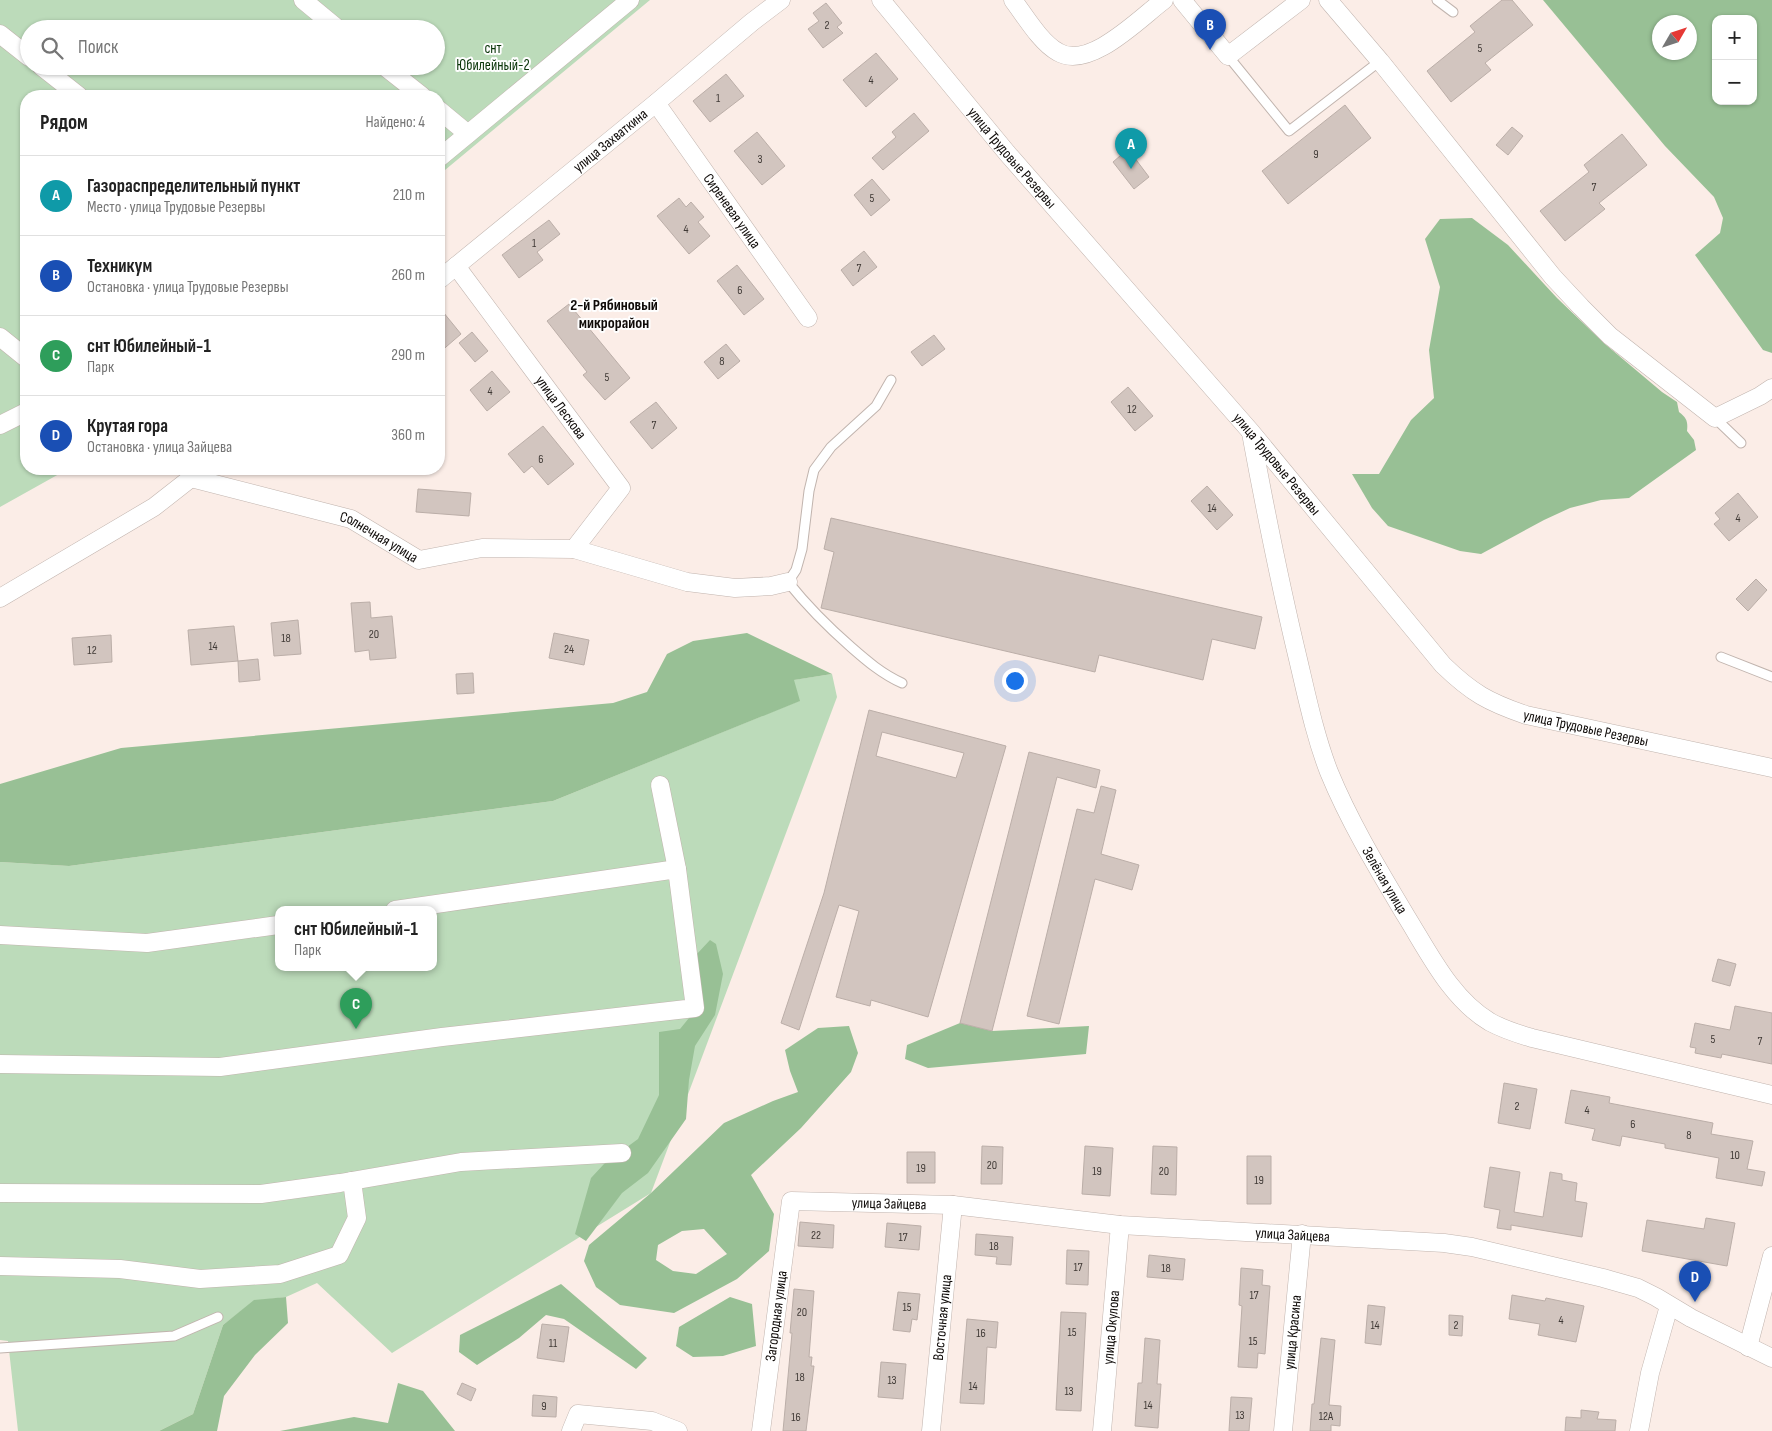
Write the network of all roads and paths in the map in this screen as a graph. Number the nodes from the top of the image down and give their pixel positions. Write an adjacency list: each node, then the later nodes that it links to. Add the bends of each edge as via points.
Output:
1 (302, 0): 12 (street)
2 (630, 0): 23 (street)
3 (781, 0): 21 (street, улица Захваткина)
4 (881, 0): 35 (street, улица Трудовые Резервы, via 1007,153)
5 (1013, 0): 6 (street, via 1048,44 1067,57 1077,57 1102,47)
6 (1164, 0)
7 (1182, 0): 15 (street)
8 (1301, 0): 15 (street)
9 (1328, 0): 16 (street)
10 (1436, 0): 11 (lane)
11 (1453, 12)
12 (327, 20)
13 (0, 34): 14 (street)
14 (20, 50)
15 (1228, 56): 16 (lane, via 1290,131)
16 (1380, 61): 33 (street, via 1581,307 1610,336)
17 (52, 75): 19 (street)
18 (395, 75): 20 (street)
19 (71, 90)
20 (414, 90)
21 (656, 104): 25 (street, улица Захваткина); 27 (street, Сиреневая улица)
22 (445, 115): 23 (street)
23 (468, 134): 24 (street)
24 (445, 153)
25 (456, 266): 26 (street, улица Захваткина); 39 (street, улица Лескова, via 621,488)
26 (445, 275)
27 (808, 318)
28 (0, 337): 29 (street)
29 (20, 353)
30 (891, 380): 40 (lane, via 876,406 831,447 814,470 802,549 796,570)
31 (1772, 388): 33 (street)
32 (20, 415): 34 (street)
33 (1715, 418): 36 (lane)
34 (0, 426)
35 (1251, 432): 45 (street, улица Трудовые Резервы, via 1443,665 1475,693 1526,715); 52 (street, Зелёная улица, via 1288,616 1318,740 1329,772 1372,860 1455,992 1489,1021 1509,1031)
36 (1741, 443)
37 (194, 475): 41 (street, Солнечная улица, via 154,507)
38 (204, 475): 39 (street, Солнечная улица, via 351,519 419,560 482,548)
39 (574, 549): 40 (street, Солнечная улица, via 687,582 735,588)
40 (788, 582): 44 (lane, via 819,619 872,666)
41 (0, 598)
42 (1721, 656): 43 (lane)
43 (1772, 677)
44 (902, 683)
45 (1772, 768)
46 (660, 785): 47 (street)
47 (677, 869): 48 (street); 51 (street, via 695,1008 220,1067)
48 (422, 906)
49 (275, 926): 50 (street, via 147,943)
50 (0, 936)
51 (0, 1064)
52 (1772, 1095)
53 (622, 1153): 54 (street, via 462,1162)
54 (352, 1181): 55 (street, via 261,1194); 61 (street, via 357,1218 339,1255 280,1274 200,1280 120,1269)
55 (0, 1194)
56 (791, 1201): 57 (street, улица Зайцева); 69 (street, Загородная улица)
57 (953, 1205): 58 (street, улица Зайцева); 70 (street, Восточная улица)
58 (1120, 1225): 59 (street, улица Зайцева); 71 (street, улица Окулова)
59 (1302, 1234): 62 (street, улица Зайцева, via 1417,1240 1472,1247 1638,1288); 72 (street, улица Красина)
60 (1772, 1256): 64 (street)
61 (0, 1266)
62 (1669, 1306): 64 (street, улица Зайцева); 73 (street, via 1650,1373)
63 (218, 1317): 65 (lane, via 174,1336)
64 (1748, 1347): 66 (street, улица Зайцева)
65 (0, 1348)
66 (1772, 1358)
67 (571, 1431): 68 (street, via 578,1414 652,1421)
68 (678, 1431)
69 (761, 1431)
70 (931, 1431)
71 (1102, 1431)
72 (1283, 1431)
73 (1639, 1431)

